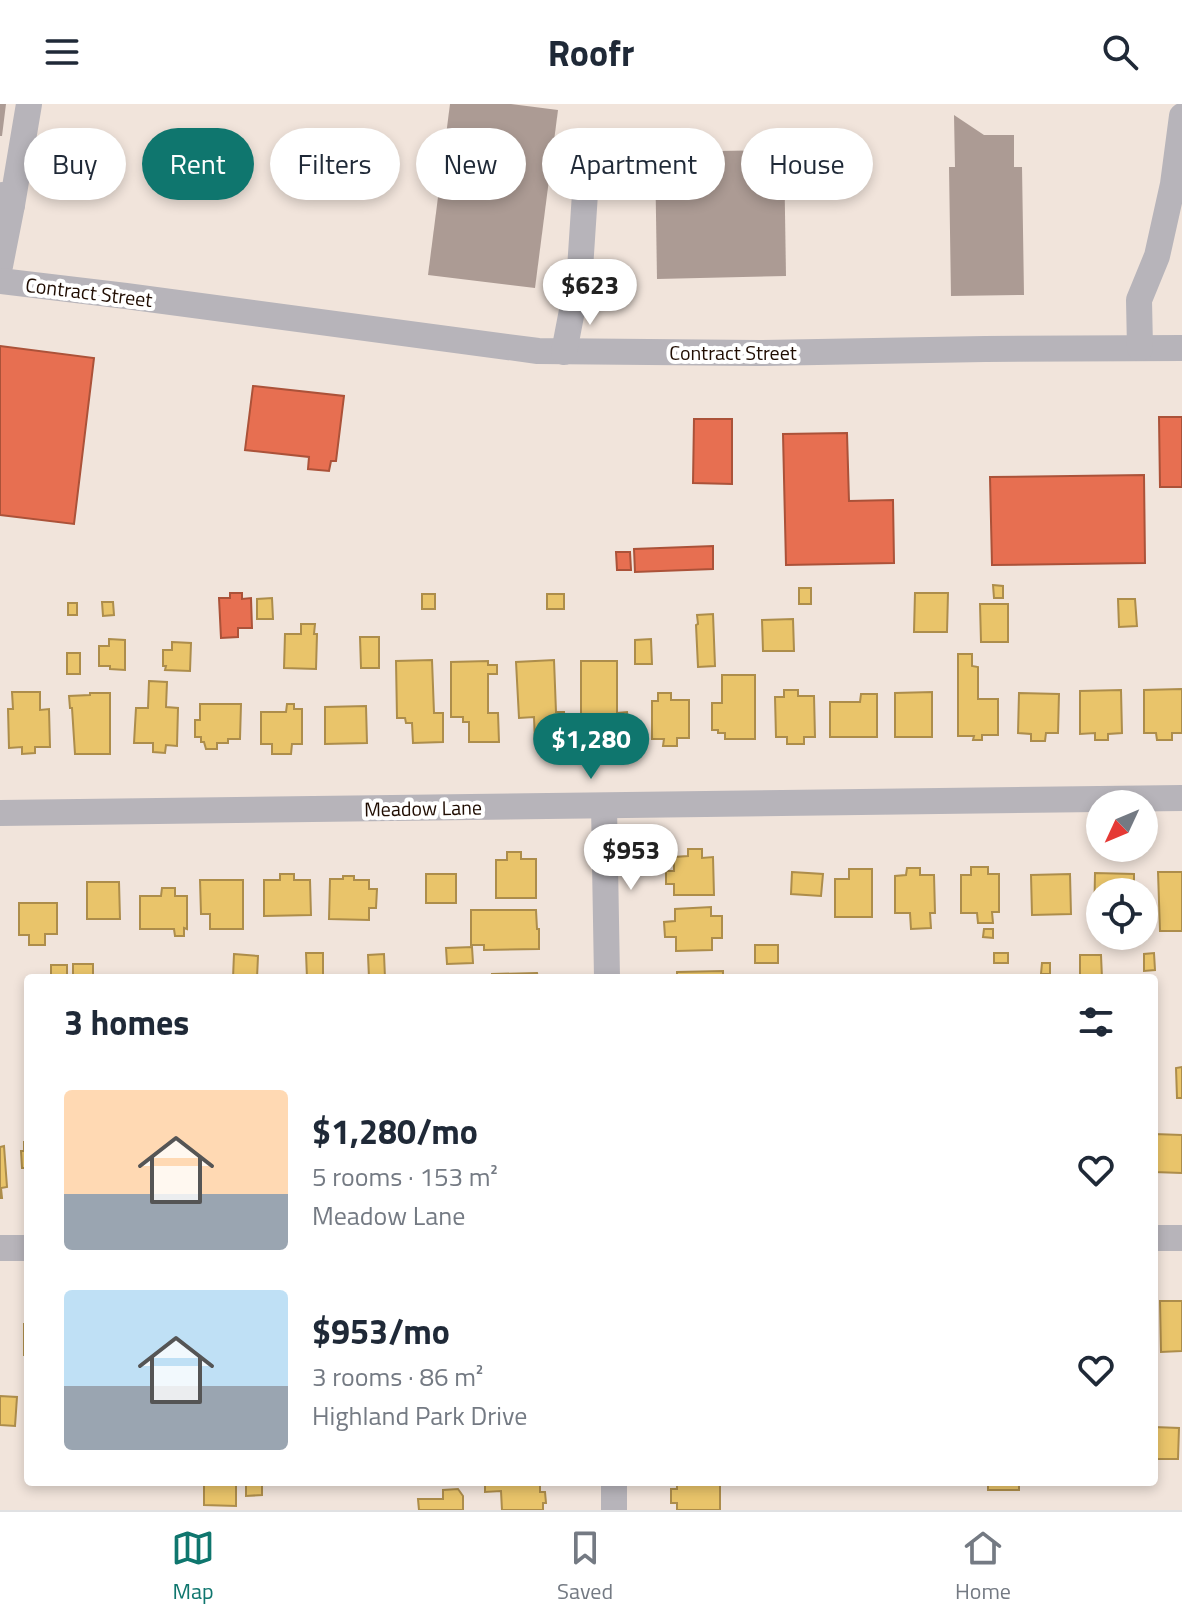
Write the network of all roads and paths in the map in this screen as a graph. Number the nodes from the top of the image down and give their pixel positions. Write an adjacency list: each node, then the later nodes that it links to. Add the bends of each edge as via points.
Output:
1 (29, 104): 3 (street)
2 (1182, 116): 7 (street, via 1157,256 1139,300)
3 (6, 200): 5 (street)
4 (585, 200): 9 (street, via 580,269)
5 (0, 266)
6 (0, 281): 9 (street, Contract Street)
7 (1140, 348): 8 (street, Contract Street); 9 (street, Contract Street)
8 (1182, 348)
9 (564, 352)
10 (1182, 798): 11 (street, Meadow Lane)
11 (604, 806): 12 (street, Meadow Lane); 13 (street)
12 (0, 813)
13 (607, 974)
14 (1158, 1238): 15 (street)
15 (1182, 1238)
16 (0, 1248): 17 (street)
17 (24, 1248)
18 (614, 1486): 19 (street)
19 (614, 1510)

